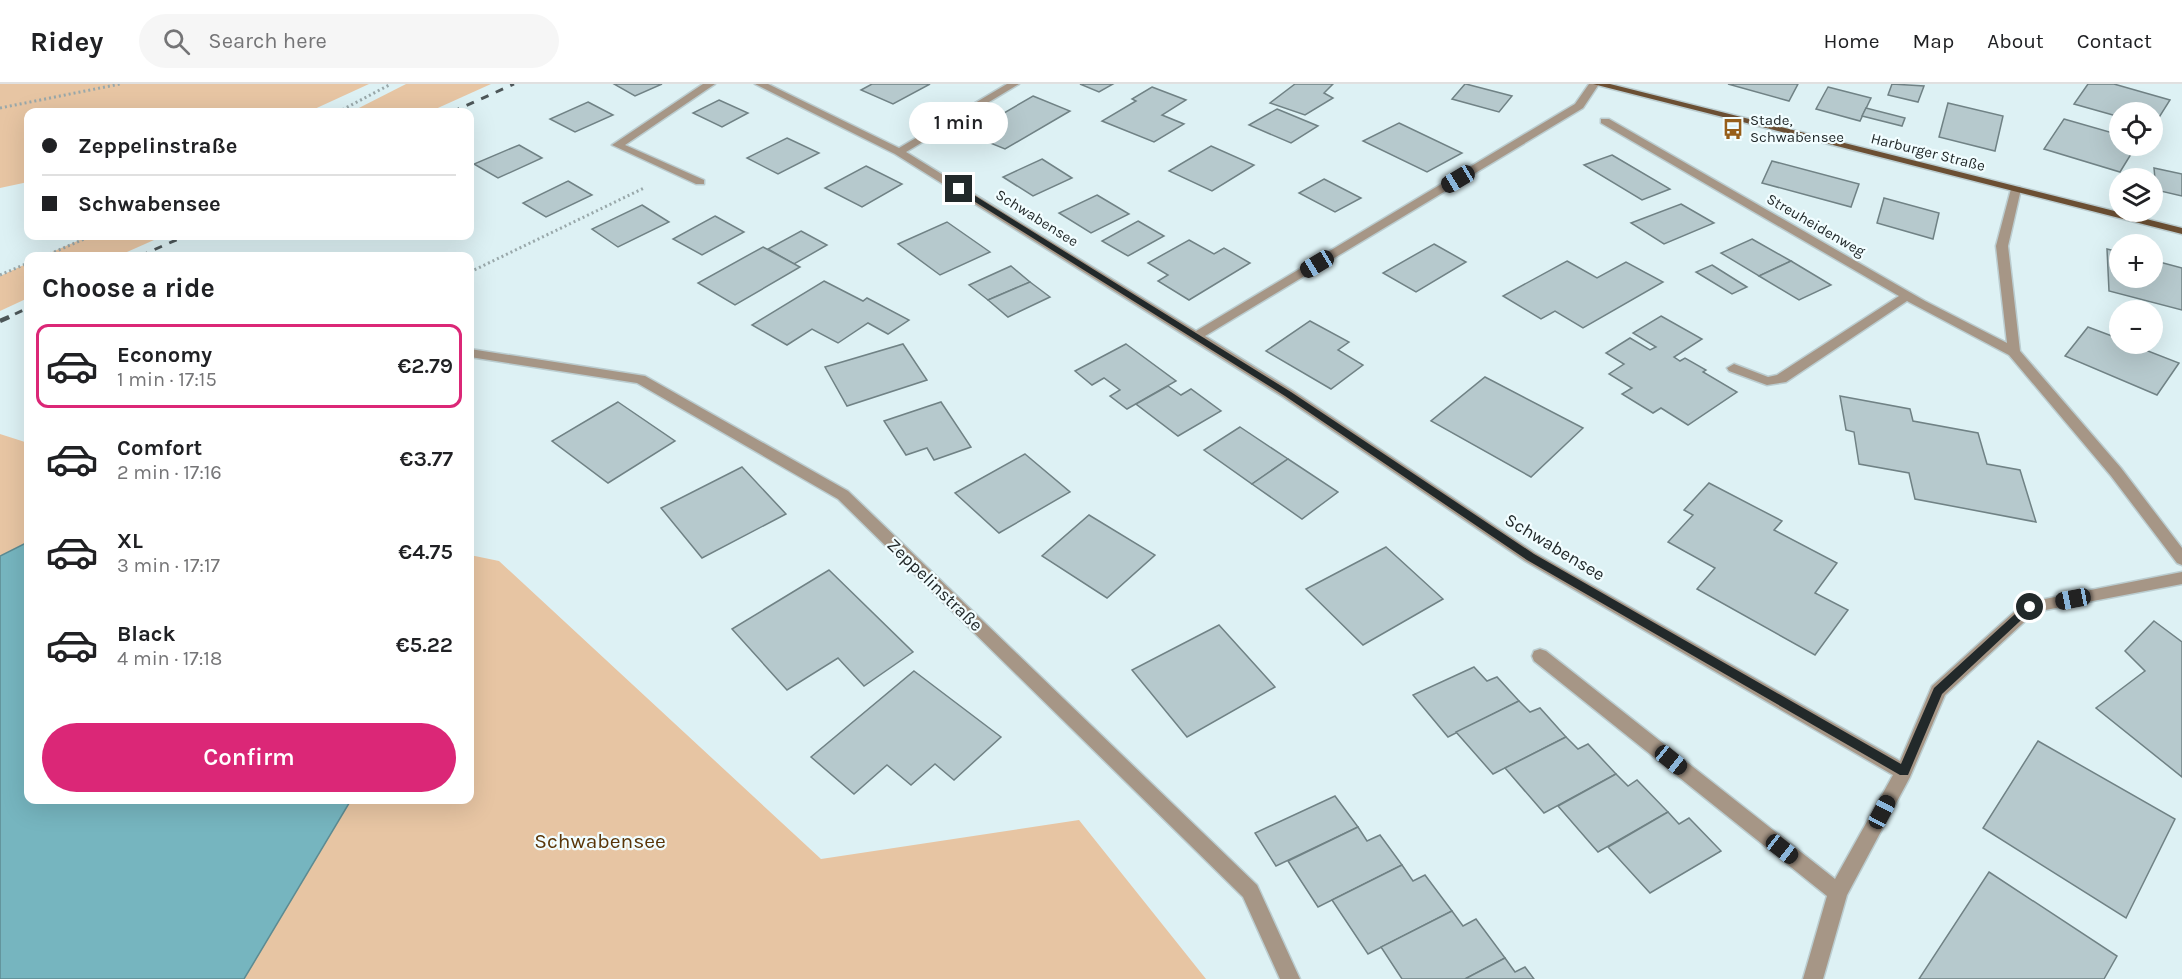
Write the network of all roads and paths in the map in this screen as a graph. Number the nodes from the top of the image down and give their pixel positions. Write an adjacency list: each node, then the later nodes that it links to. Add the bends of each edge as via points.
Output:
1 (120, 84): 7 (path)
2 (391, 84): 8 (path)
3 (710, 84): 11 (street, via 617,145)
4 (760, 84): 10 (street, Schwabensee)
5 (1014, 84): 10 (street)
6 (1596, 84): 13 (main road, Harburger Straße); 21 (street, via 1579,106)
7 (0, 108)
8 (346, 108)
9 (1605, 121): 20 (street, Streuheidenweg)
10 (899, 152): 21 (street, Schwabensee)
11 (677, 172): 12 (street); 18 (path)
12 (700, 182)
13 (2016, 189): 14 (main road, Harburger Straße); 22 (street, via 2002,246)
14 (2182, 231)
15 (82, 240): 16 (path)
16 (54, 252)
17 (24, 265): 19 (path)
18 (474, 270)
19 (0, 275)
20 (1907, 296): 22 (street, Streuheidenweg); 24 (street, via 1781,379 1767,381)
21 (1196, 336): 28 (street, Schwabensee, via 1530,557)
22 (2014, 352): 25 (street, Streuheidenweg, via 2116,472)
23 (474, 354): 30 (street, Zeppelinstraße, via 640,379 843,495 1250,891)
24 (1734, 368)
25 (2182, 559)
26 (2182, 578): 28 (street, via 2030,607 1938,691)
27 (1540, 656): 29 (street)
28 (1904, 772): 29 (street)
29 (1838, 893): 31 (street)
30 (1290, 979)
31 (1813, 979)

